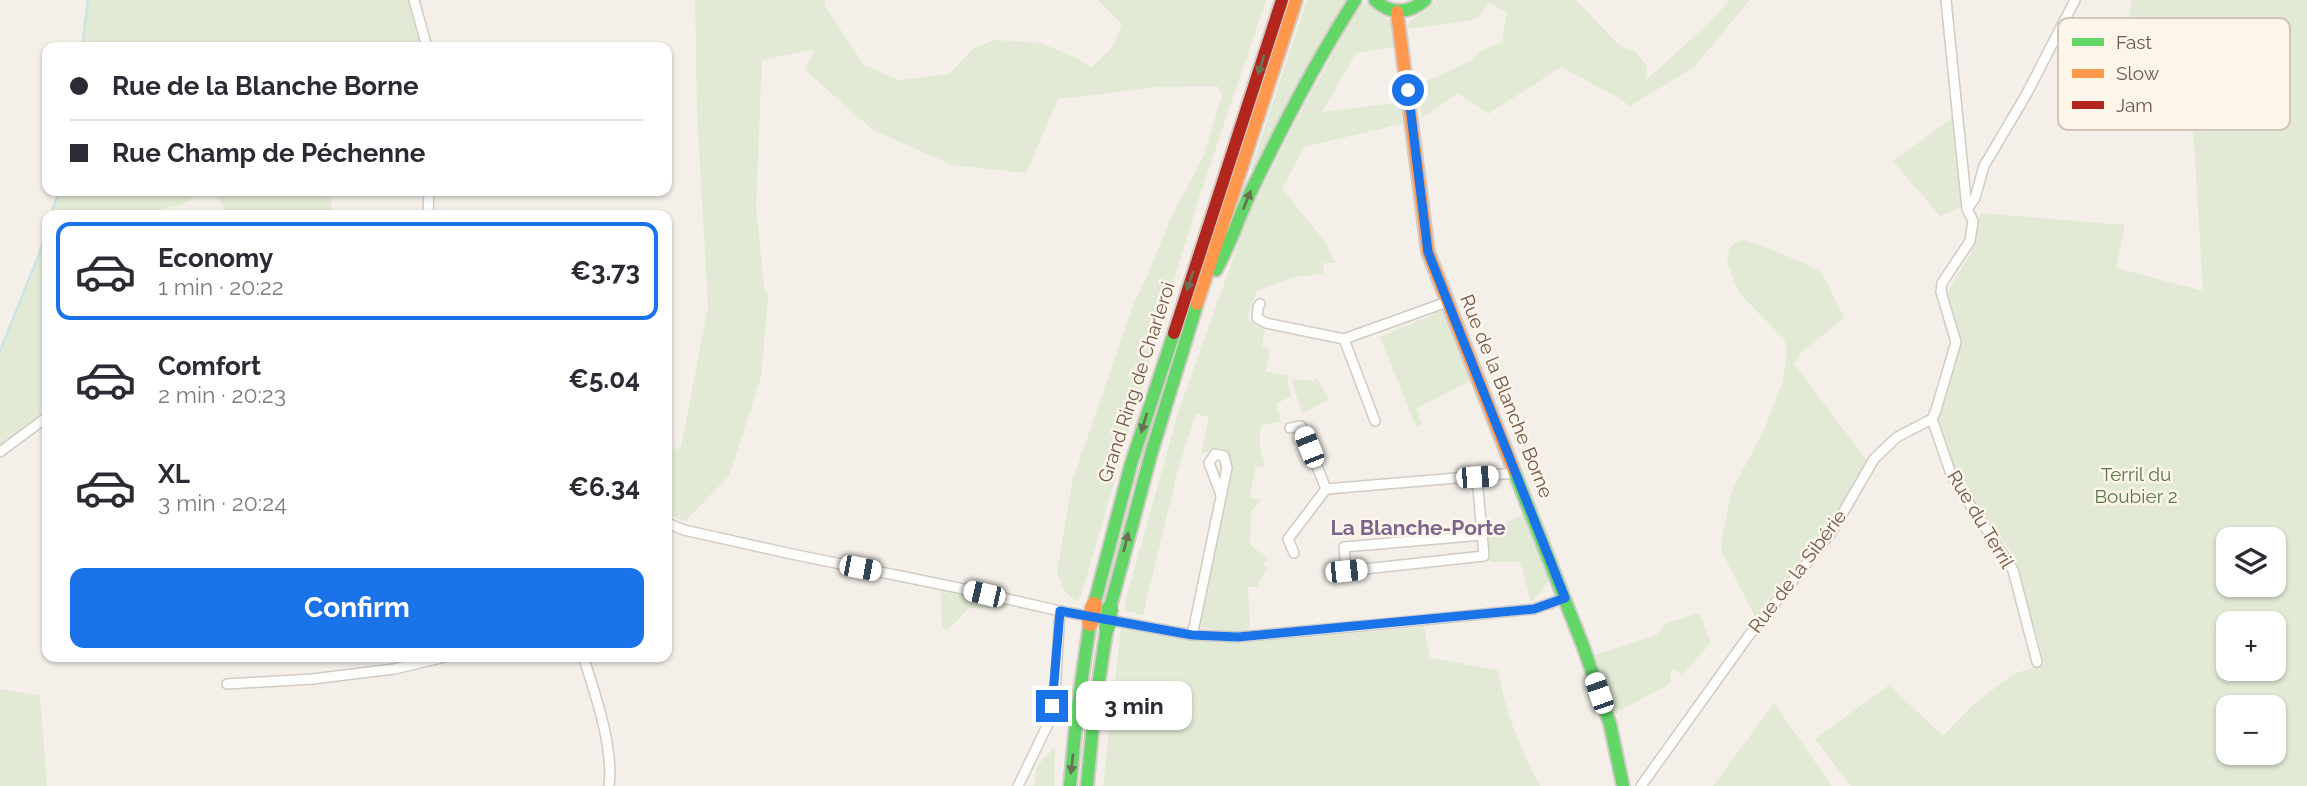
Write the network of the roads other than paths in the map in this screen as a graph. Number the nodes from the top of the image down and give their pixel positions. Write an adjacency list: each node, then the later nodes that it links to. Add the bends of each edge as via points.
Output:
1 (414, 0): 12 (street)
2 (1282, 0): 31 (main road, Grand Ring de Charleroi, one-way to 31, via 1112,530)
3 (1297, 0): 16 (main road, Grand Ring de Charleroi)
4 (1355, 0): 16 (main road, one-way to 4, via 1284,124)
5 (1375, 0): 9 (main road)
6 (1425, 0): 9 (main road, via 1413,9)
7 (1946, 0): 13 (street)
8 (2075, 0): 10 (street)
9 (1397, 12): 14 (main road, Rue de la Blanche Borne, via 1428,252)
10 (2066, 18)
11 (2058, 33): 13 (street, via 1984,166)
12 (426, 42)
13 (1967, 209): 18 (street, via 1973,221 1970,240 1942,282 1956,342)
14 (1447, 302): 17 (street); 23 (main road, Rue de la Blanche Borne)
15 (1260, 304): 17 (street, via 1257,318 1266,323)
16 (1197, 306): 31 (main road, Grand Ring de Charleroi, one-way to 16)
17 (1344, 340): 20 (street)
18 (1932, 419): 37 (street, Rue du Terril, via 1952,477 2013,570); 44 (street, Rue de la Sibérie, via 1897,437 1874,459 1833,530 1747,638)
19 (42, 421): 22 (street)
20 (1375, 421)
21 (1290, 428): 25 (street, via 1301,426)
22 (0, 452)
23 (1516, 473): 24 (street); 30 (main road, Rue de la Blanche Borne)
24 (1477, 477): 25 (street); 28 (street)
25 (1326, 489): 29 (street, via 1288,539)
26 (1221, 495): 34 (street)
27 (672, 525): 32 (street)
28 (1482, 535): 28 (street, via 1344,547 1346,571 1484,556)
29 (1294, 553)
30 (1565, 598): 34 (street, via 1534,609 1394,623 1238,637); 43 (main road, Rue de la Blanche Borne, via 1610,724)
31 (1102, 607): 33 (main road, Grand Ring de Charleroi, bridge)
32 (1060, 611): 34 (street); 40 (street, via 1050,720)
33 (1098, 625): 41 (main road, Grand Ring de Charleroi, one-way to 41, via 1077,712); 42 (main road, Grand Ring de Charleroi)
34 (1192, 635)
35 (425, 662): 38 (street, via 394,670)
36 (585, 662): 39 (street, via 599,702 611,772)
37 (2038, 662)
38 (227, 684)
39 (609, 786)
40 (1018, 786)
41 (1070, 786)
42 (1087, 786)
43 (1623, 786)
44 (1641, 786)

